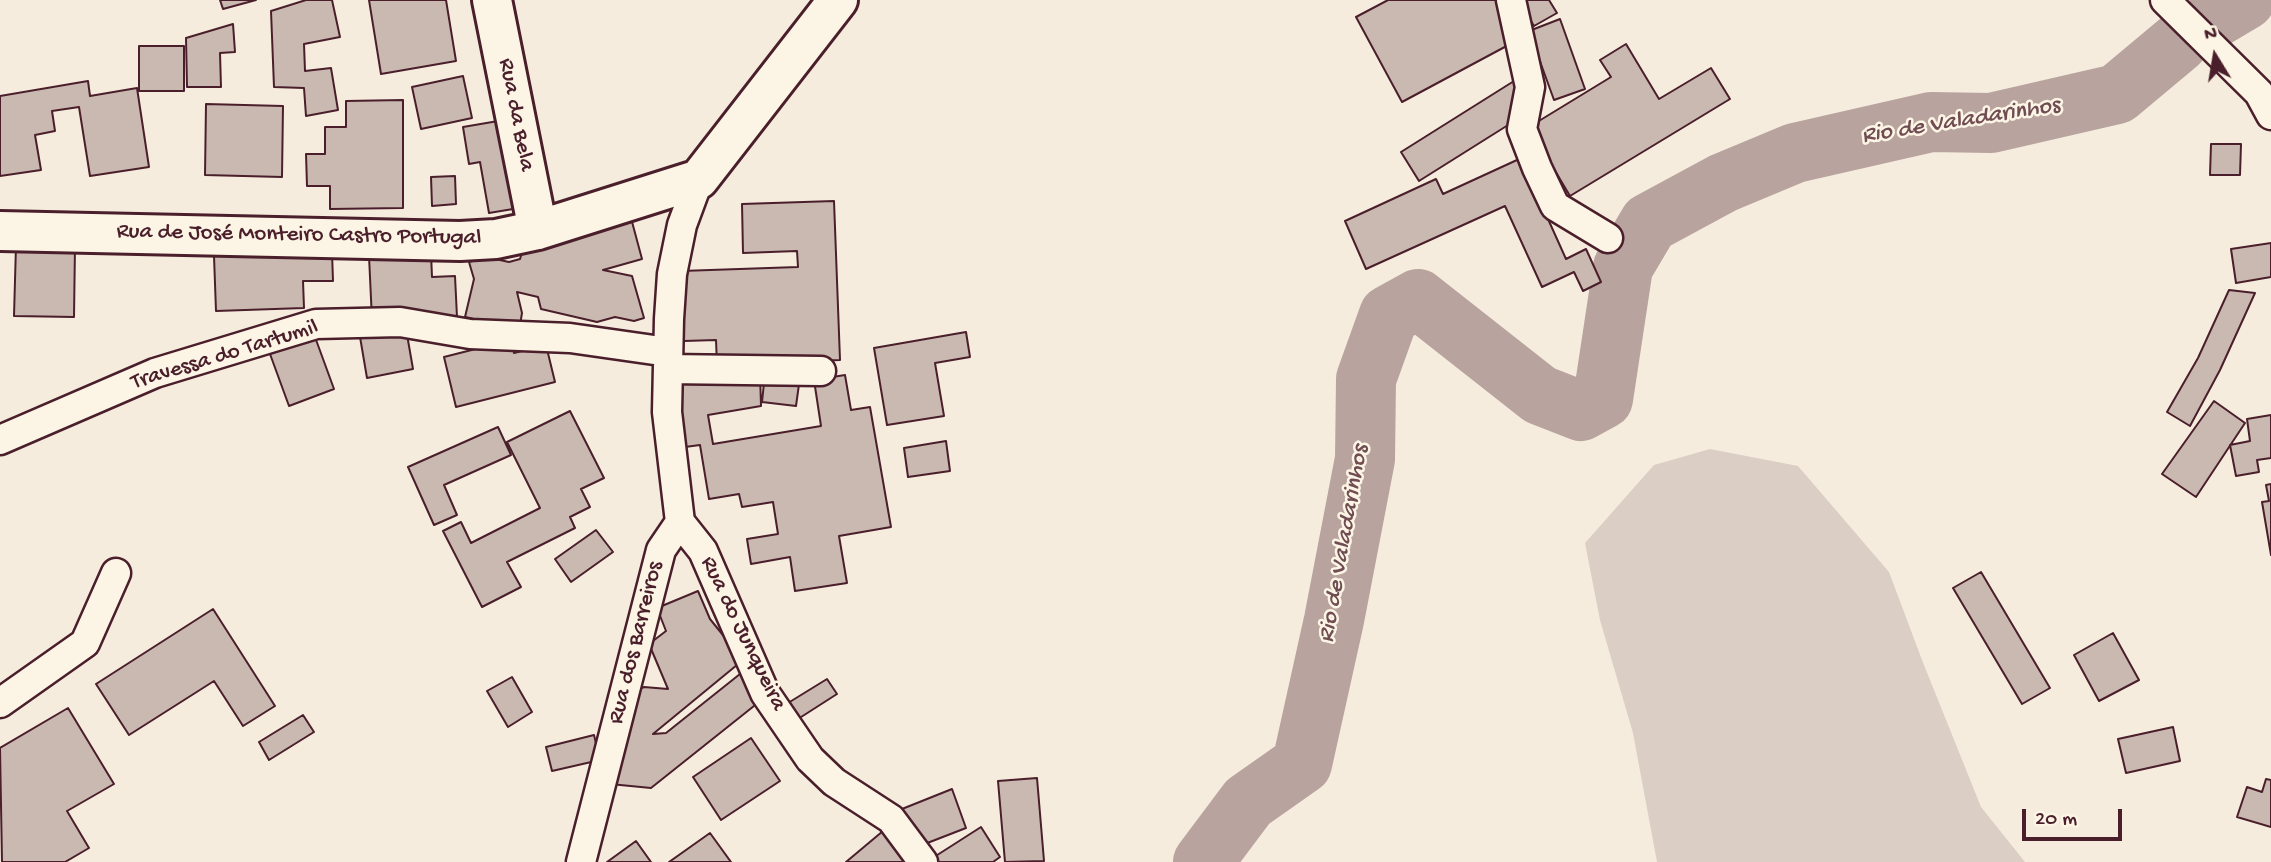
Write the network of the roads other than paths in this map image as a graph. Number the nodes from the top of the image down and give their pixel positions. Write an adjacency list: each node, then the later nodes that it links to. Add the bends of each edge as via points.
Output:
1 (492, 0): 7 (main road, Rua da Bela)
2 (838, 0): 6 (main road)
3 (1511, 0): 9 (street, via 1530,87 1522,129 1537,168 1555,206)
4 (2165, 0): 5 (street, via 2259,93)
5 (2271, 115)
6 (699, 179): 7 (main road, Rua de José Monteiro Castro Portugal); 10 (street, via 681,225 672,274)
7 (538, 230): 8 (main road, Rua de José Monteiro Castro Portugal, via 460,241)
8 (0, 231)
9 (1608, 238)
10 (668, 361): 11 (street, Travessa do Tartumil); 12 (street, Travessa do Tartumil, via 570,338 470,334 400,322 316,324 155,373); 13 (street, via 667,412)
11 (821, 371)
12 (0, 440)
13 (680, 522): 16 (street, Rua dos Barreiros, via 661,550); 17 (street, Rua do Junqueira, via 703,551 765,693 810,759 834,782 891,819)
14 (116, 573): 15 (street, via 85,643)
15 (0, 703)
16 (581, 862)
17 (923, 862)

